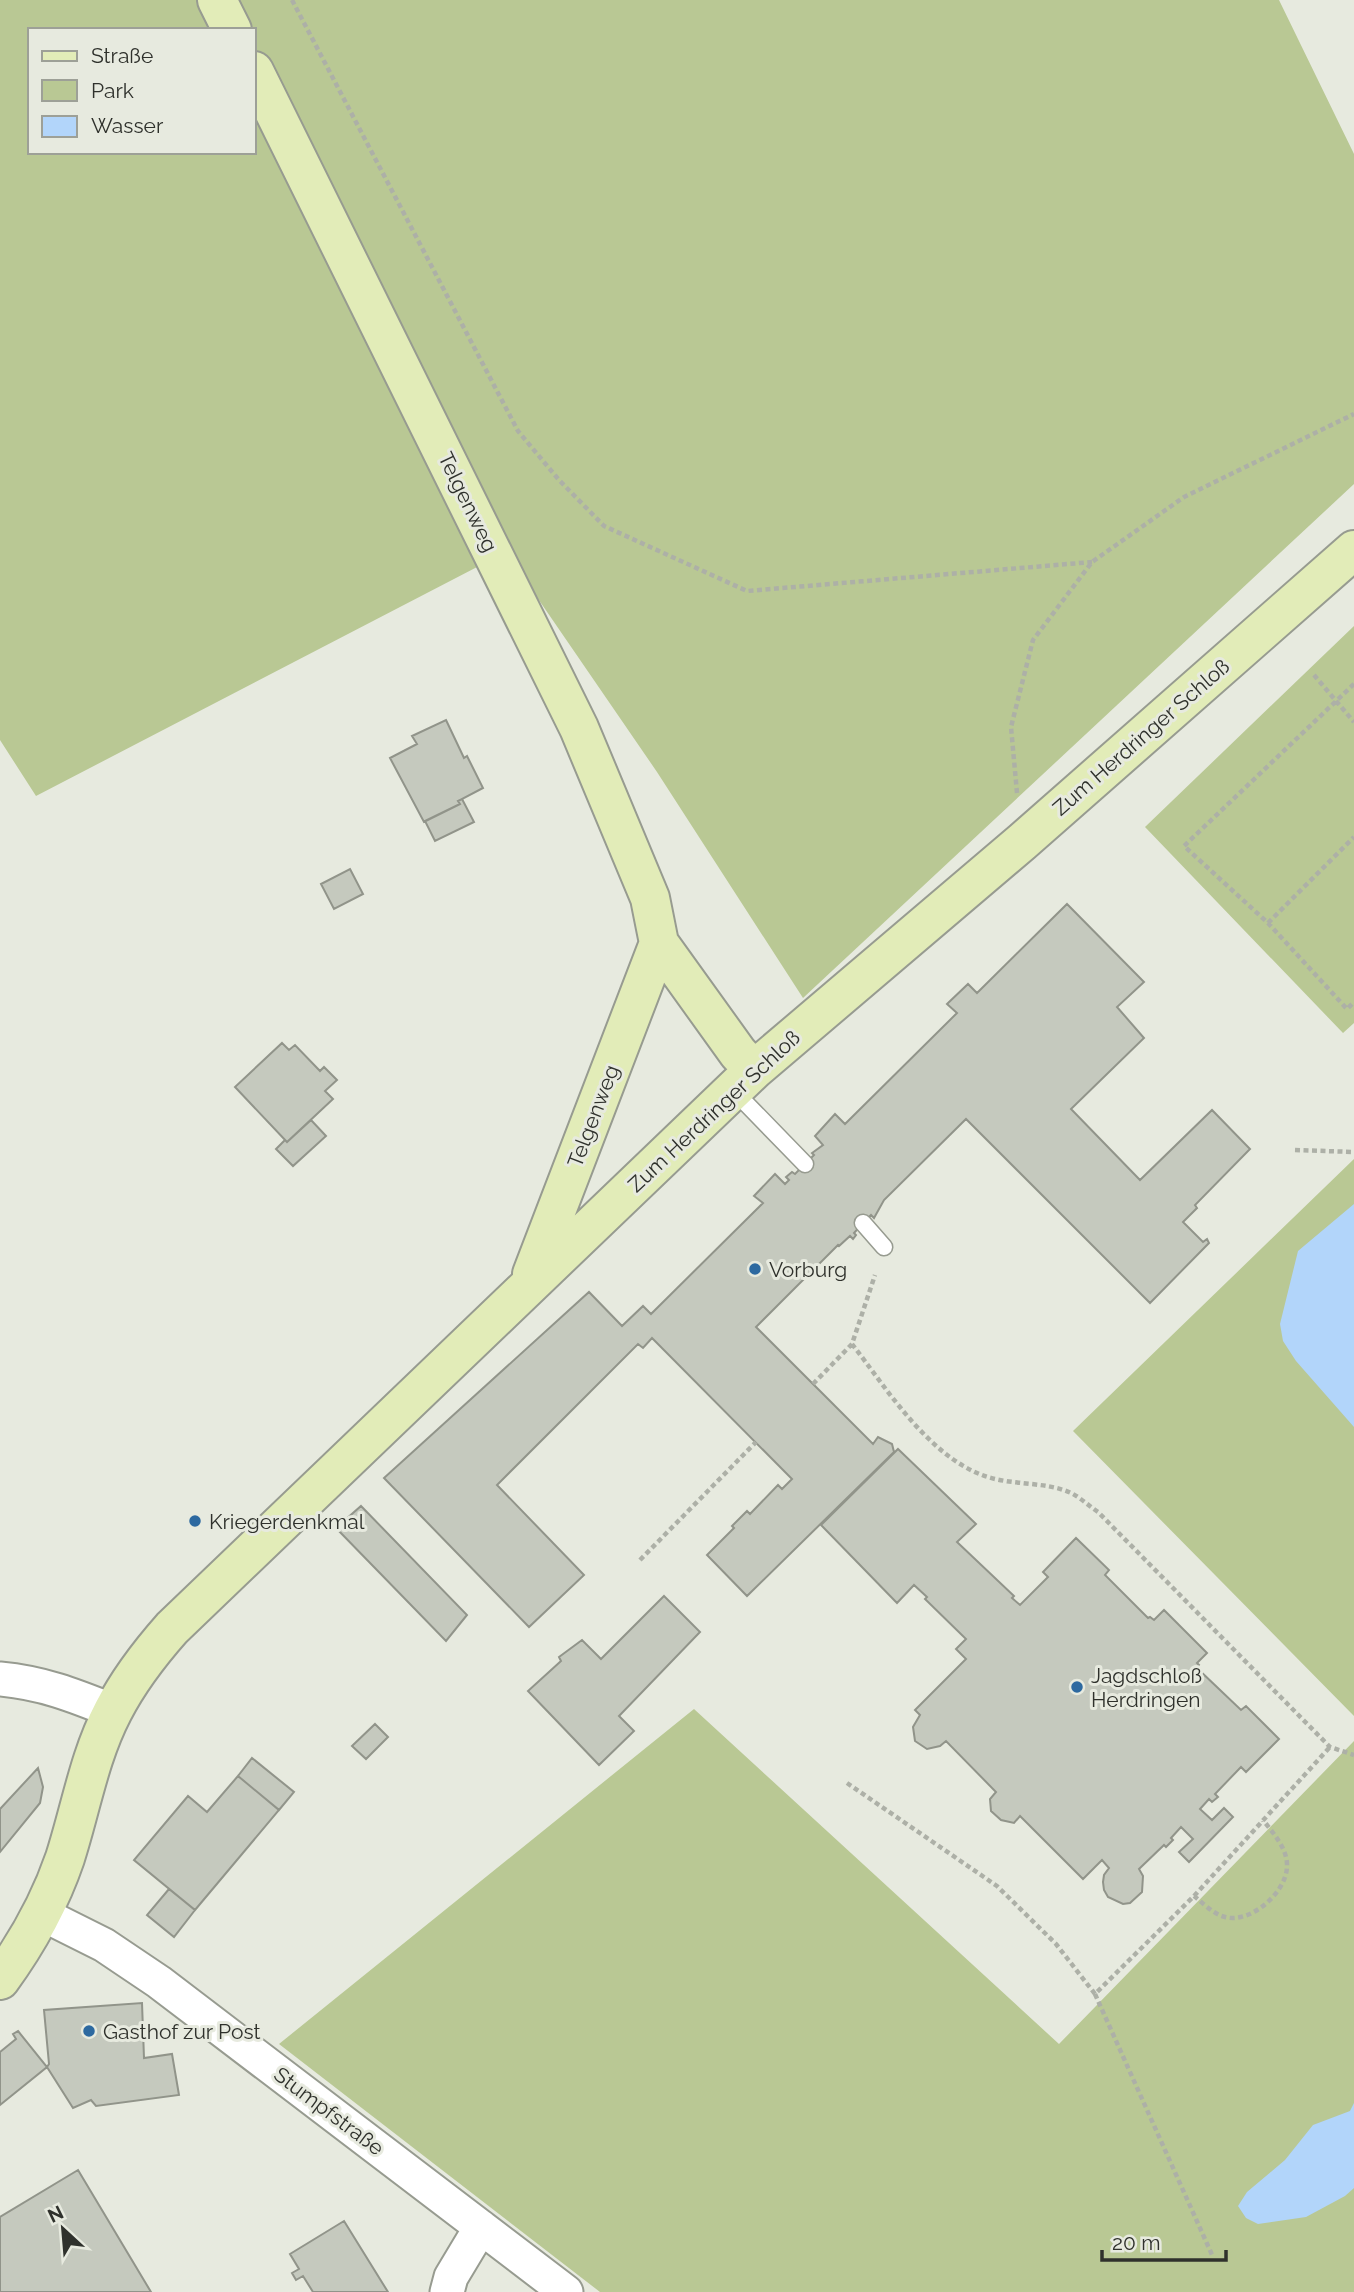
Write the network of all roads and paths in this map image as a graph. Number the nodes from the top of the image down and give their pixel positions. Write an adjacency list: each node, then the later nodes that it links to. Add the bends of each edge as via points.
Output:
1 (217, 0): 3 (main road)
2 (292, 0): 7 (path, via 518,431 604,526 747,591)
3 (231, 28)
4 (256, 75): 15 (main road, Telgenweg, via 579,728 650,898)
5 (1354, 414): 7 (path, via 1184,497)
6 (1354, 550): 13 (main road, Zum Herdringer Schloß)
7 (1092, 562): 13 (path, via 1033,640 1011,727)
8 (1314, 675): 10 (path)
9 (1354, 684): 10 (path)
10 (1336, 702): 11 (path); 14 (path, via 1184,846)
11 (1354, 722)
12 (1354, 837): 14 (path)
13 (1022, 842): 17 (main road, Zum Herdringer Schloß)
14 (1268, 923): 16 (path, via 1348,1009)
15 (659, 943): 17 (main road, Telgenweg, via 738,1053); 23 (main road, Telgenweg)
16 (1354, 1002)
17 (743, 1080): 20 (lane); 23 (main road, Zum Herdringer Schloß)
18 (1295, 1150): 19 (path)
19 (1354, 1152)
20 (805, 1164)
21 (863, 1223): 22 (lane)
22 (884, 1247): 24 (path)
23 (526, 1289): 29 (main road, Zum Herdringer Schloß, via 172,1628 131,1678)
24 (852, 1344): 25 (path); 30 (path, via 916,1426 953,1460 982,1476 1071,1493 1098,1512)
25 (813, 1384)
26 (756, 1442): 27 (path)
27 (640, 1560)
28 (0, 1679): 29 (street, via 61,1690)
29 (113, 1710): 35 (main road, Zum Herdringer Schloß, via 83,1787)
30 (1330, 1747): 31 (path); 33 (path)
31 (1354, 1755)
32 (847, 1783): 37 (path, via 997,1886 1056,1944)
33 (1263, 1819): 34 (path); 34 (path, via 1285,1857 1287,1868 1277,1892 1262,1907 1237,1918 1216,1913)
34 (1194, 1896): 37 (path)
35 (49, 1898): 36 (main road, Zum Herdringer Schloß); 38 (street, Stumpfstraße, via 104,1945)
36 (0, 1980)
37 (1095, 1994): 39 (path)
38 (481, 2227): 40 (street); 41 (street, Stumpfstraße)
39 (1213, 2257)
40 (447, 2292)
41 (566, 2292)

